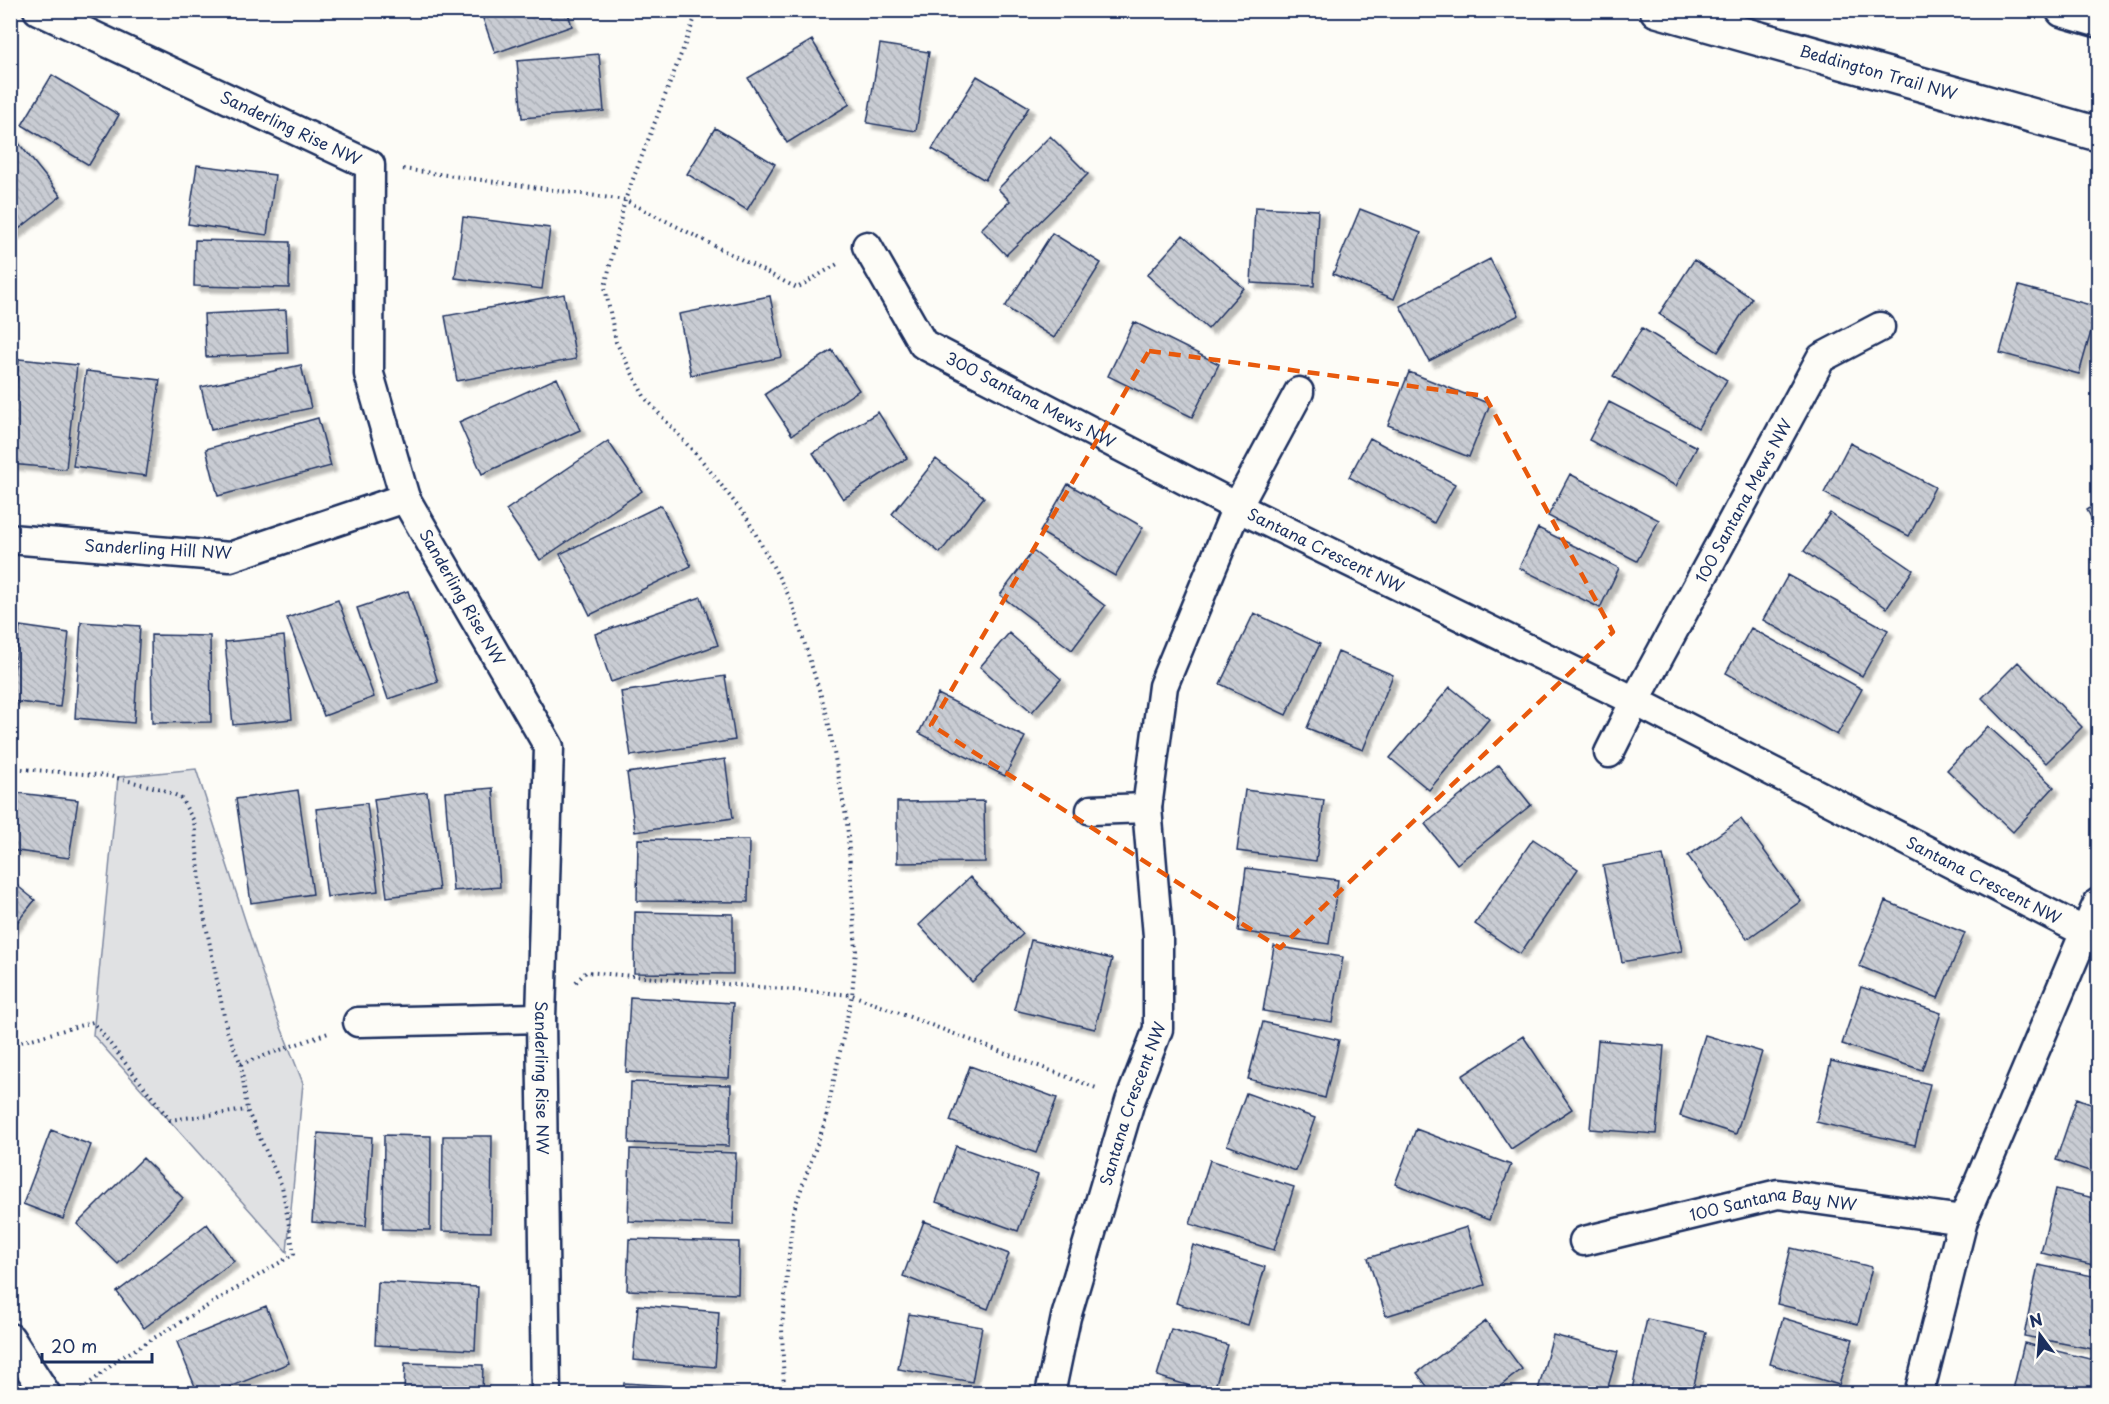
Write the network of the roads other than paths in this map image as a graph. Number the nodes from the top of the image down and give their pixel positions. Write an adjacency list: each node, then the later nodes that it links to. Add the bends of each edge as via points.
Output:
1 (38, 10): 9 (street, Sanderling Rise NW, via 370,165 369,374)
2 (1657, 10): 5 (main road, Beddington Trail NW)
3 (2063, 10): 4 (main road)
4 (2098, 20)
5 (2098, 134)
6 (867, 246): 10 (street, 300 Santana Mews NW, via 924,344)
7 (1880, 327): 12 (street, 100 Santana Mews NW, via 1821,358)
8 (1299, 392): 10 (street)
9 (405, 498): 11 (street, Sanderling Hill NW, via 230,557); 18 (street, Sanderling Rise NW, via 549,747)
10 (1237, 507): 12 (street, Santana Crescent NW); 14 (street, Santana Crescent NW, via 1163,686)
11 (10, 539)
12 (1635, 701): 13 (street); 17 (street, Santana Crescent NW)
13 (1609, 753)
14 (1147, 808): 15 (street); 25 (street, Santana Crescent NW, via 1158,936 1158,1029 1130,1101 1066,1317)
15 (1091, 810)
16 (2098, 903): 17 (street)
17 (2092, 935): 20 (street)
18 (541, 1018): 19 (street); 24 (street, Sanderling Rise NW)
19 (358, 1022)
20 (1963, 1220): 21 (street, 100 Santana Bay NW, via 1778,1194); 26 (street)
21 (1584, 1241)
22 (10, 1338): 23 (street)
23 (46, 1394)
24 (546, 1394)
25 (1050, 1394)
26 (1919, 1394)

